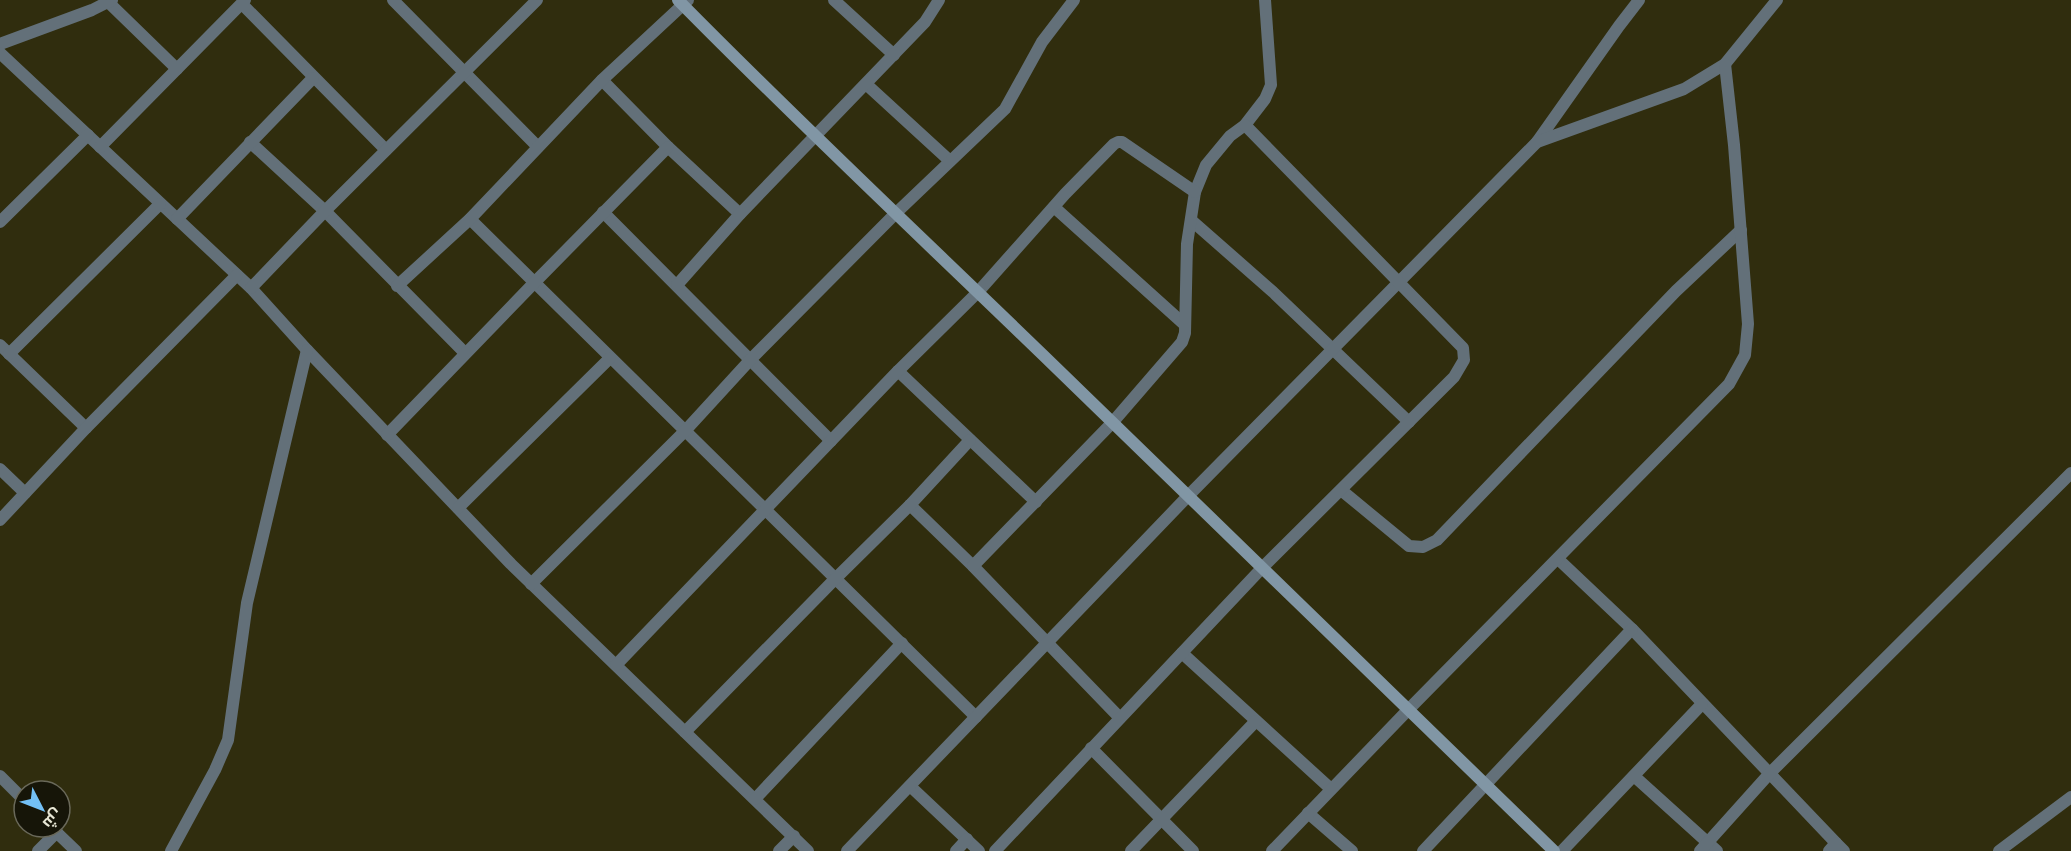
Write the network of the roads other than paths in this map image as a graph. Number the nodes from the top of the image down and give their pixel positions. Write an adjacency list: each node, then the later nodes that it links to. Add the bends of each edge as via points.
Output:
1 (393, 0): 17 (street)
2 (537, 0): 17 (street)
3 (834, 0): 14 (street)
4 (939, 0): 14 (street, via 926,22)
5 (1074, 0): 30 (street, via 1042,42 1005,109)
6 (1265, 0): 21 (street, via 1271,85)
7 (1640, 0): 25 (street)
8 (1777, 0): 15 (street)
9 (109, 1): 12 (street); 16 (street)
10 (243, 2): 16 (street); 18 (street)
11 (683, 2): 19 (street); 23 (street)
12 (0, 44)
13 (0, 52): 22 (street)
14 (894, 55): 20 (street)
15 (1725, 64): 25 (street, via 1684,89); 42 (street)
16 (177, 69): 26 (street)
17 (464, 71): 27 (street); 29 (street)
18 (313, 78): 24 (street); 29 (street)
19 (602, 80): 27 (street); 28 (street)
20 (866, 84): 23 (street); 30 (street)
21 (1245, 125): 31 (street, via 1230,136 1206,165); 44 (street)
22 (88, 135): 26 (street); 36 (street)
23 (816, 137): 37 (street); 38 (street)
24 (250, 142): 34 (street); 39 (street)
25 (1537, 142): 44 (street)
26 (100, 147): 32 (street)
27 (538, 147): 40 (street)
28 (668, 147): 35 (street); 37 (street)
29 (386, 150): 34 (street)
30 (950, 161): 38 (street)
31 (1195, 192): 33 (street, via 1118,142); 41 (street)
32 (160, 204): 39 (street); 51 (street)
33 (1054, 207): 49 (street); 50 (street)
34 (324, 211): 47 (street); 48 (street)
35 (603, 212): 45 (street); 46 (street)
36 (3, 214)
37 (740, 214): 46 (street)
38 (895, 214): 49 (street); 56 (street)
39 (177, 219): 43 (street)
40 (470, 219): 45 (street); 47 (street)
41 (1191, 220): 50 (street); 52 (street)
42 (1741, 230): 67 (street, via 1676,291 1437,540 1423,547 1409,546); 75 (street, via 1748,324 1745,355 1729,384)
43 (237, 275): 48 (street); 60 (street)
44 (1400, 281): 52 (street); 58 (street, via 1463,348 1464,360 1454,378)
45 (534, 283): 54 (street); 55 (street)
46 (677, 285): 56 (street)
47 (397, 286): 54 (street)
48 (251, 288): 53 (street)
49 (978, 292): 57 (street); 59 (street)
50 (1185, 324): 59 (street, via 1182,342)
51 (5, 349): 60 (street)
52 (1332, 349): 58 (street); 69 (street)
53 (307, 351): 62 (street); 111 (street, via 248,603 228,740)
54 (465, 353): 62 (street)
55 (610, 358): 61 (street); 72 (street)
56 (751, 359): 61 (street); 64 (street)
57 (898, 371): 63 (street); 64 (street)
58 (1409, 422): 67 (street)
59 (1112, 423): 69 (street); 70 (street)
60 (86, 428): 68 (street)
61 (685, 432): 73 (street); 79 (street)
62 (387, 435): 72 (street)
63 (970, 440): 70 (street); 71 (street)
64 (831, 441): 73 (street)
65 (0, 469): 68 (street)
66 (2071, 473): 92 (street)
67 (1341, 490): 77 (street)
68 (25, 493): 74 (street)
69 (1188, 496): 77 (street); 82 (street)
70 (1036, 502): 76 (street)
71 (910, 505): 76 (street); 78 (street)
72 (458, 508): 79 (street)
73 (764, 510): 78 (street); 84 (street)
74 (0, 520)
75 (1558, 559): 80 (street); 86 (street)
76 (973, 566): 82 (street)
77 (1262, 568): 83 (street); 86 (street)
78 (834, 579): 81 (street); 90 (street)
79 (531, 584): 84 (street)
80 (1632, 629): 85 (street); 95 (street)
81 (902, 643): 87 (street); 100 (street)
82 (1047, 644): 87 (street); 88 (street)
83 (1182, 653): 88 (street); 89 (street)
84 (616, 665): 90 (street)
85 (1702, 704): 92 (street); 94 (street)
86 (1407, 711): 95 (street); 98 (street)
87 (976, 717): 96 (street)
88 (1120, 718): 91 (street)
89 (1256, 721): 98 (street); 102 (street)
90 (685, 732): 100 (street)
91 (1091, 748): 102 (street); 117 (street)
92 (1770, 773): 107 (street); 108 (street)
93 (0, 776): 97 (street)
94 (1634, 776): 107 (street); 124 (street)
95 (1485, 784): 122 (street); 123 (street)
96 (910, 786): 106 (street); 114 (street)
97 (12, 788)
98 (1331, 789): 101 (street)
99 (2071, 797): 125 (street)
100 (755, 799): 103 (street)
101 (1308, 813): 120 (street); 121 (street)
102 (1161, 819): 118 (street); 119 (street)
103 (794, 836): 112 (street); 113 (street)
104 (47, 839): 109 (street)
105 (63, 839): 110 (street)
106 (967, 839): 115 (street); 116 (street)
107 (1708, 848)
108 (1837, 848)
109 (38, 851)
110 (76, 851)
111 (171, 851)
112 (778, 851)
113 (808, 851)
114 (847, 851)
115 (956, 851)
116 (979, 851)
117 (995, 851)
118 (1131, 851)
119 (1193, 851)
120 (1272, 851)
121 (1352, 851)
122 (1423, 851)
123 (1554, 851)
124 (1562, 851)
125 (1999, 851)

